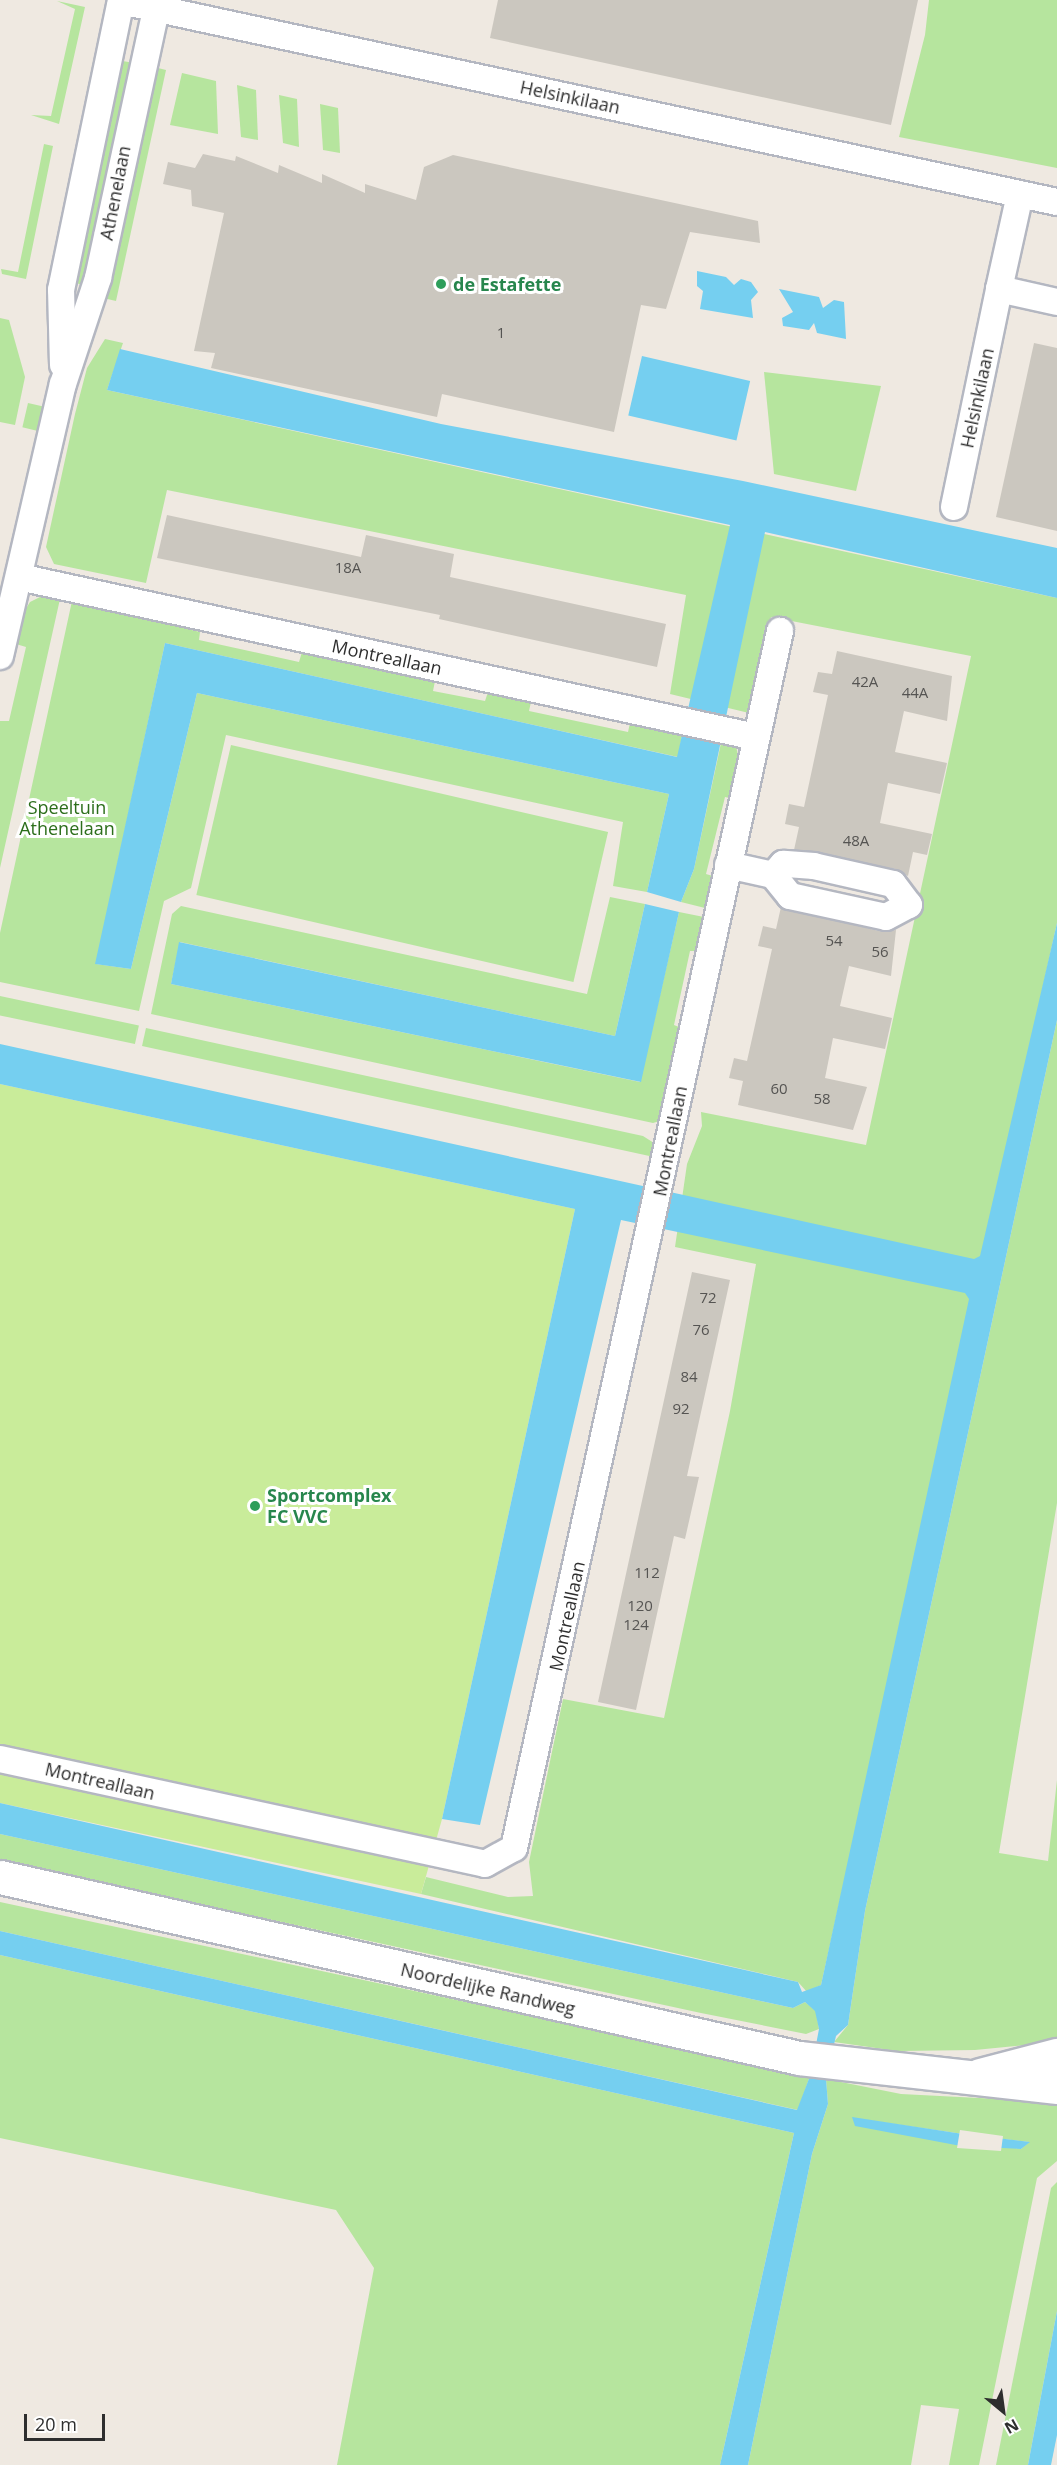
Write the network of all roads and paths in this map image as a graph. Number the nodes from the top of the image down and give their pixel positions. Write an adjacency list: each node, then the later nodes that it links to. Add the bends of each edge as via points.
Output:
1 (121, 1): 2 (street, Helsinkilaan); 7 (street, Athenelaan, via 61,290)
2 (157, 4): 3 (street, Helsinkilaan); 7 (street, Athenelaan, via 98,278)
3 (1020, 194): 4 (street, Helsinkilaan); 5 (street, Helsinkilaan)
4 (1057, 201)
5 (999, 289): 6 (street); 8 (street, Helsinkilaan)
6 (1057, 302)
7 (63, 384): 9 (street, Athenelaan)
8 (954, 507)
9 (19, 577): 11 (street, Athenelaan); 12 (street, Montreallaan)
10 (780, 631): 12 (street, Montreallaan)
11 (0, 656)
12 (756, 737): 13 (street, Montreallaan)
13 (728, 865): 14 (street); 15 (street, Montreallaan, via 665,1174 518,1839 506,1855 484,1864)
14 (773, 875)
15 (0, 1759)
16 (0, 1877): 18 (main road, Noordelijke Randweg, via 799,2058 847,2066)
17 (1057, 2055): 18 (main road, Noordelijke Randweg)
18 (980, 2075): 19 (main road, Noordelijke Randweg, via 1023,2086)
19 (1057, 2087)

